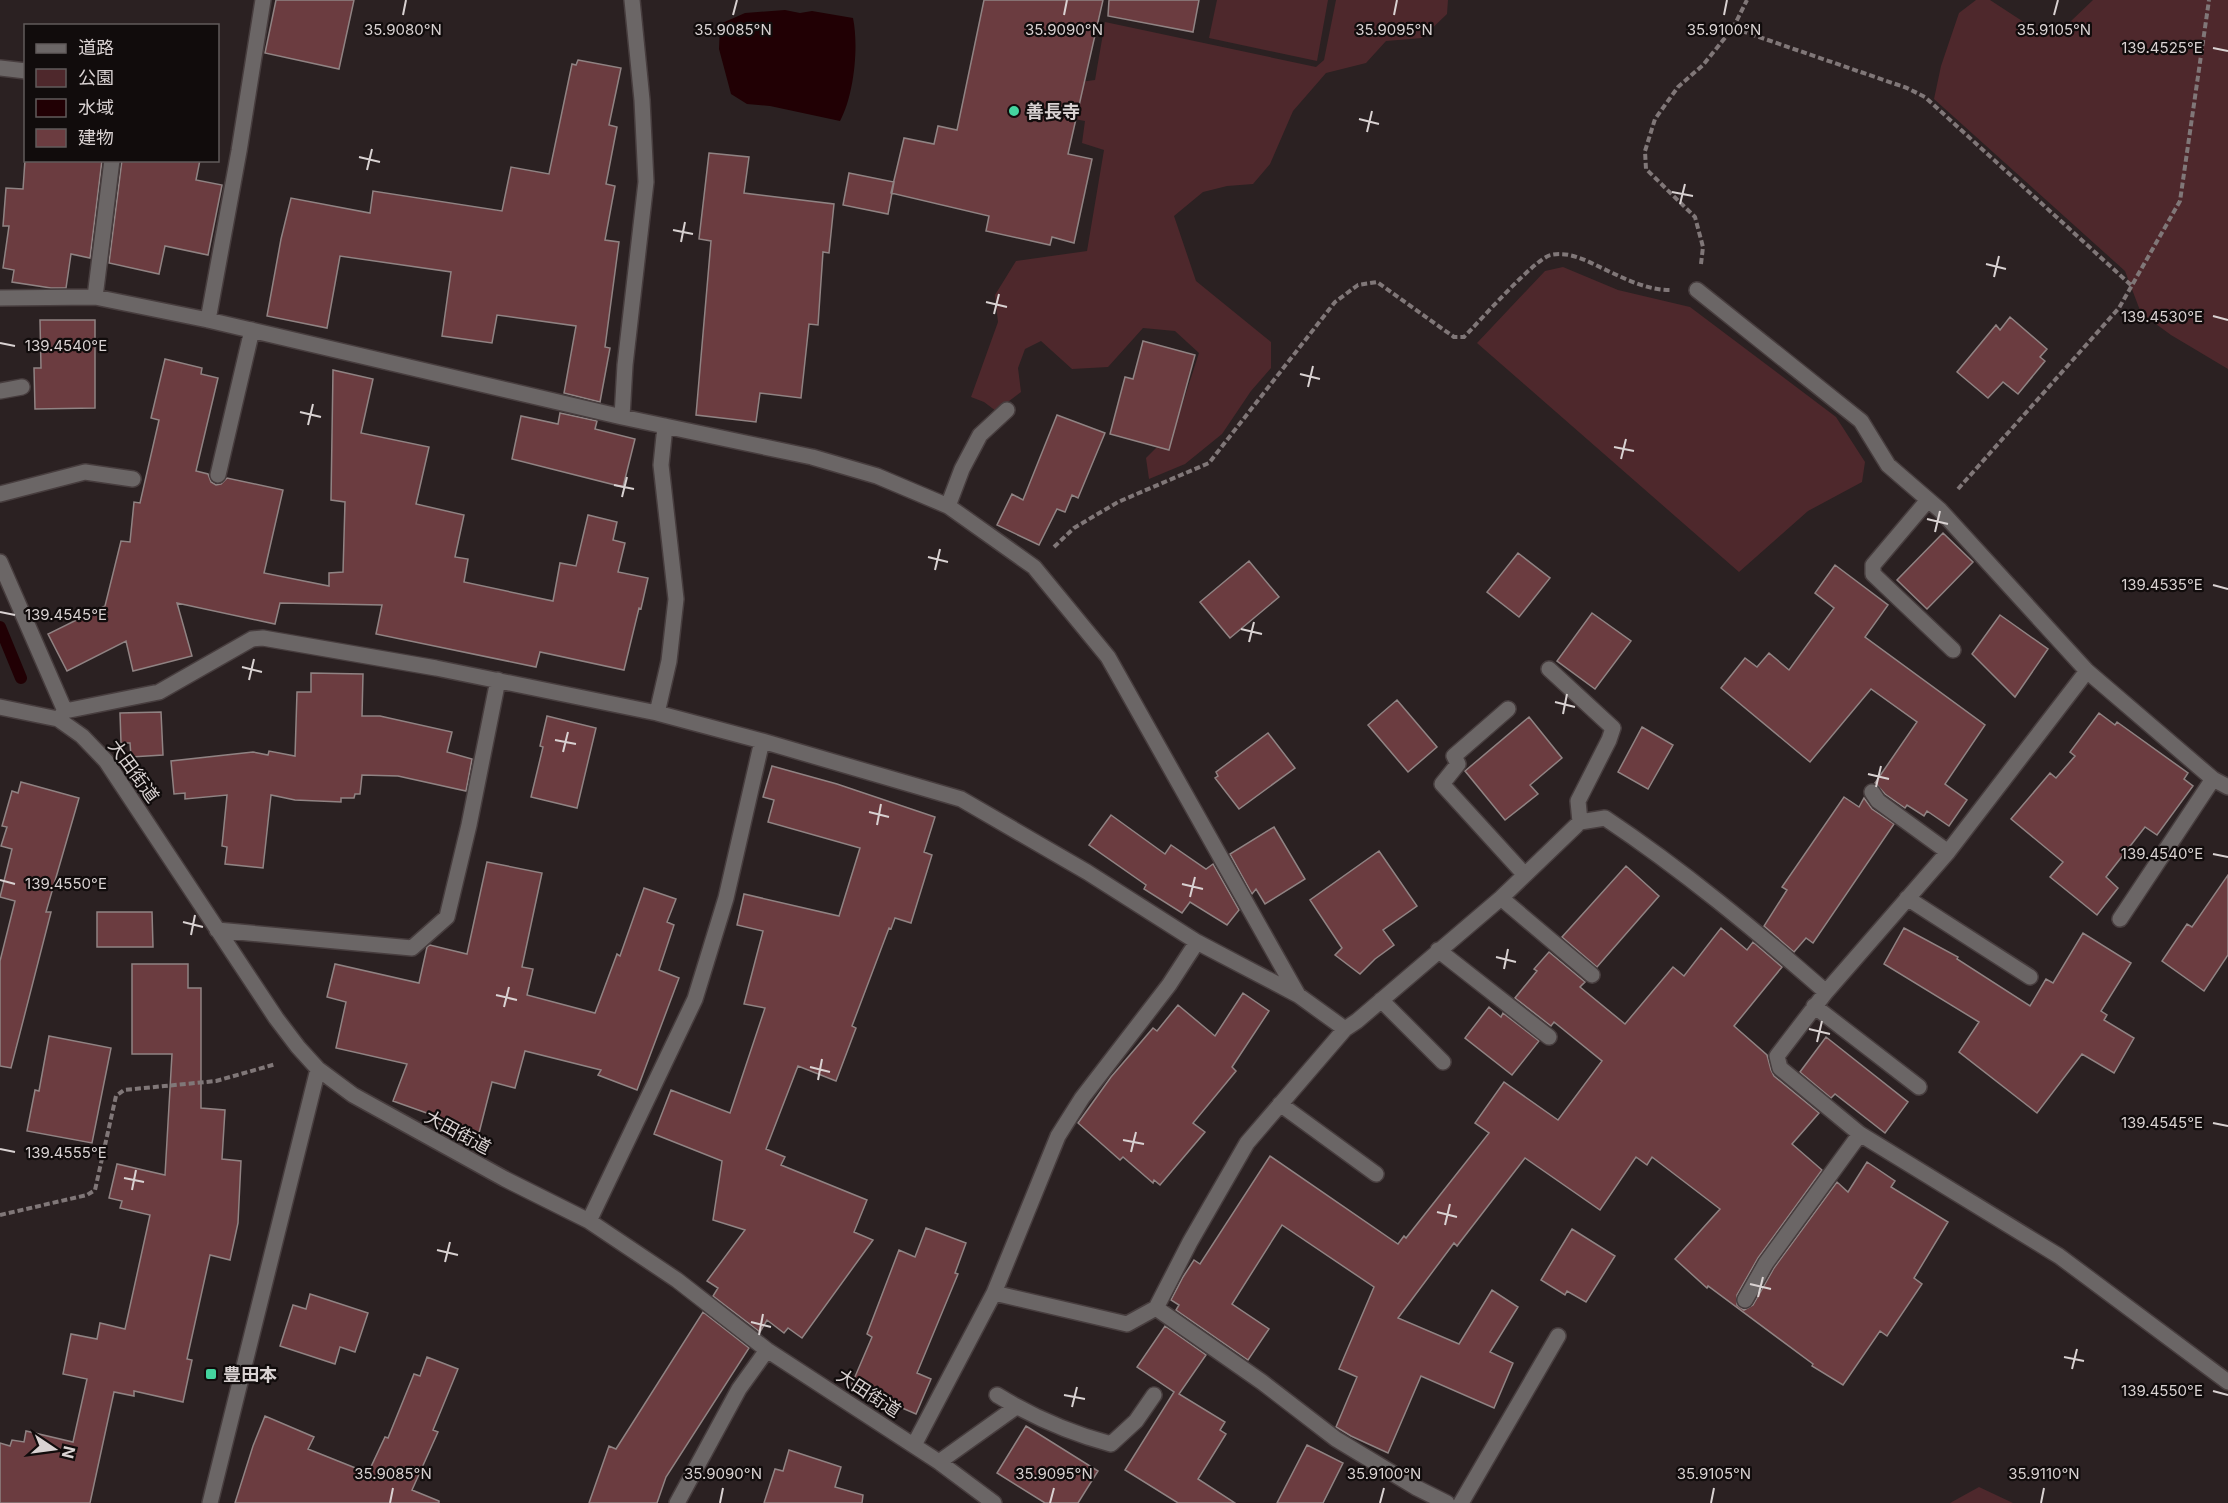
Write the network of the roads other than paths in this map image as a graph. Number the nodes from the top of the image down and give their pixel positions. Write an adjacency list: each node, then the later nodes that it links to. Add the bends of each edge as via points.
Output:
1 (263, 0): 9 (street)
2 (632, 0): 14 (street, via 646,182)
3 (0, 68): 4 (street)
4 (24, 71)
5 (112, 162): 7 (street)
6 (1697, 290): 19 (street, via 1862,421 1888,465)
7 (95, 297): 8 (street); 9 (street)
8 (0, 298)
9 (208, 320): 10 (street)
10 (252, 330): 14 (street); 16 (street)
11 (22, 387): 12 (street)
12 (0, 392)
13 (1006, 410): 20 (street, via 980,435)
14 (622, 417): 15 (street)
15 (665, 426): 20 (street, via 812,457 877,476); 28 (street, via 661,465 676,599 669,661)
16 (218, 475)
17 (133, 479): 18 (street, via 85,472)
18 (0, 494)
19 (1934, 505): 22 (street, via 1873,565 1873,574); 24 (street)
20 (948, 506): 46 (street, via 1034,567 1108,657)
21 (0, 562): 29 (street)
22 (1953, 650)
23 (1549, 669): 34 (street, via 1613,728 1578,801)
24 (2087, 670): 31 (street); 35 (street)
25 (498, 680): 28 (street); 29 (street, via 263,638 252,639 159,692); 40 (street, via 447,917 412,948)
26 (0, 707): 29 (street, 大田街道)
27 (1508, 709): 36 (street, via 1454,756 1458,764 1442,784)
28 (657, 713): 30 (street)
29 (62, 715): 40 (street, 大田街道, via 106,761)
30 (762, 741): 41 (street, via 961,799 1088,872); 57 (street, via 726,898 695,999)
31 (2213, 778): 32 (street); 39 (street)
32 (2228, 787)
33 (1872, 792): 35 (street, via 1878,801)
34 (1580, 822): 36 (street); 45 (street, via 1605,818 1658,853)
35 (1948, 852): 38 (street)
36 (1524, 874): 37 (street)
37 (1501, 898): 42 (street); 43 (street)
38 (1907, 898): 44 (street); 45 (street)
39 (2120, 919)
40 (218, 930): 52 (street, 大田街道, via 298,1047)
41 (1197, 942): 46 (street); 58 (street, via 1058,1136)
42 (1438, 950): 47 (street); 50 (street)
43 (1592, 975)
44 (2030, 977)
45 (1826, 992): 48 (street)
46 (1298, 995): 49 (street)
47 (1381, 1000): 49 (street); 51 (street)
48 (1814, 1006): 53 (street); 55 (street, via 1777,1056 1780,1068)
49 (1345, 1029): 54 (street)
50 (1549, 1037)
51 (1443, 1062)
52 (318, 1069): 57 (street, 大田街道, via 408,1127); 69 (street)
53 (1919, 1087)
54 (1280, 1104): 56 (street); 60 (street, via 1247,1143)
55 (1860, 1134): 59 (street, via 1766,1263); 63 (street, via 2059,1256)
56 (1376, 1174)
57 (589, 1221): 62 (street, 大田街道, via 677,1281)
58 (994, 1293): 60 (street, via 1127,1324); 67 (street)
59 (1745, 1300)
60 (1156, 1308): 72 (street, via 1263,1382 1336,1439)
61 (1558, 1336): 73 (street)
62 (767, 1350): 67 (street, 大田街道); 70 (street, via 739,1389)
63 (2228, 1382)
64 (997, 1395): 66 (street)
65 (1154, 1395): 66 (street, via 1136,1421 1111,1444)
66 (1016, 1407): 68 (street)
67 (914, 1445): 68 (street, 大田街道)
68 (939, 1462): 71 (street, 大田街道)
69 (210, 1503)
70 (677, 1503)
71 (994, 1503)
72 (1447, 1503)
73 (1461, 1503)

